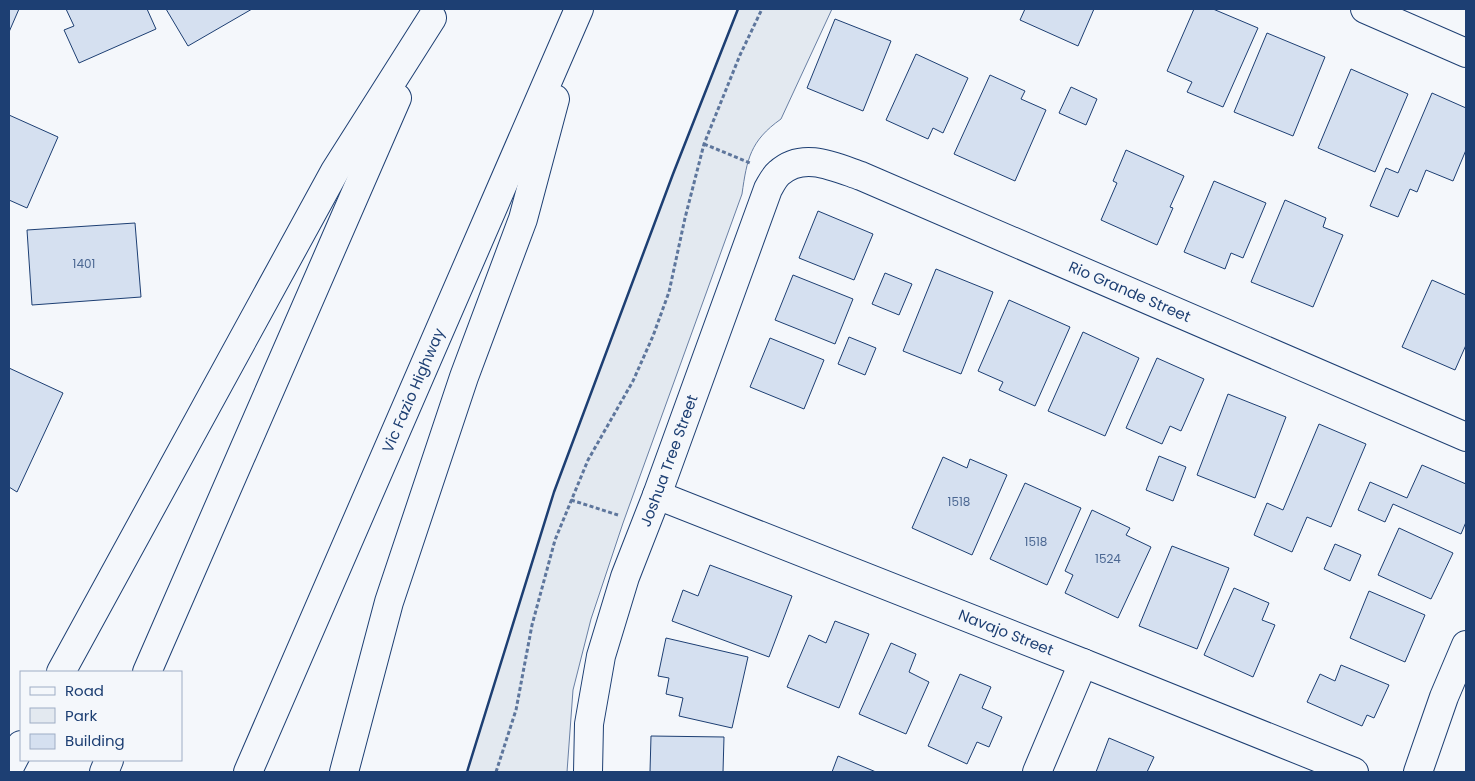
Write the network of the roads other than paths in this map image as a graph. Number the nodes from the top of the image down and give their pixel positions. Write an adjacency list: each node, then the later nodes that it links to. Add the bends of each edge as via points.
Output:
1 (1365, 9): 4 (main road)
2 (578, 10): 14 (main road, Vic Fazio Highway); 15 (main road, via 523,219 464,377 389,602)
3 (434, 14): 10 (main road, via 335,171); 11 (main road)
4 (1466, 53)
5 (784, 169): 6 (main road, Rio Grande Street, via 812,161 861,176); 7 (main road, Joshua Tree Street, via 768,189)
6 (1466, 437)
7 (657, 495): 9 (main road, Navajo Street); 16 (main road, Joshua Tree Street, via 625,577 600,656 589,724)
8 (1466, 645): 19 (main road)
9 (1083, 663): 17 (main road); 18 (main road, Navajo Street)
10 (62, 671)
11 (147, 671)
12 (20, 747): 13 (main road)
13 (9, 768)
14 (248, 772)
15 (344, 772)
16 (588, 772)
17 (1037, 772)
18 (1354, 772)
19 (1418, 772)

